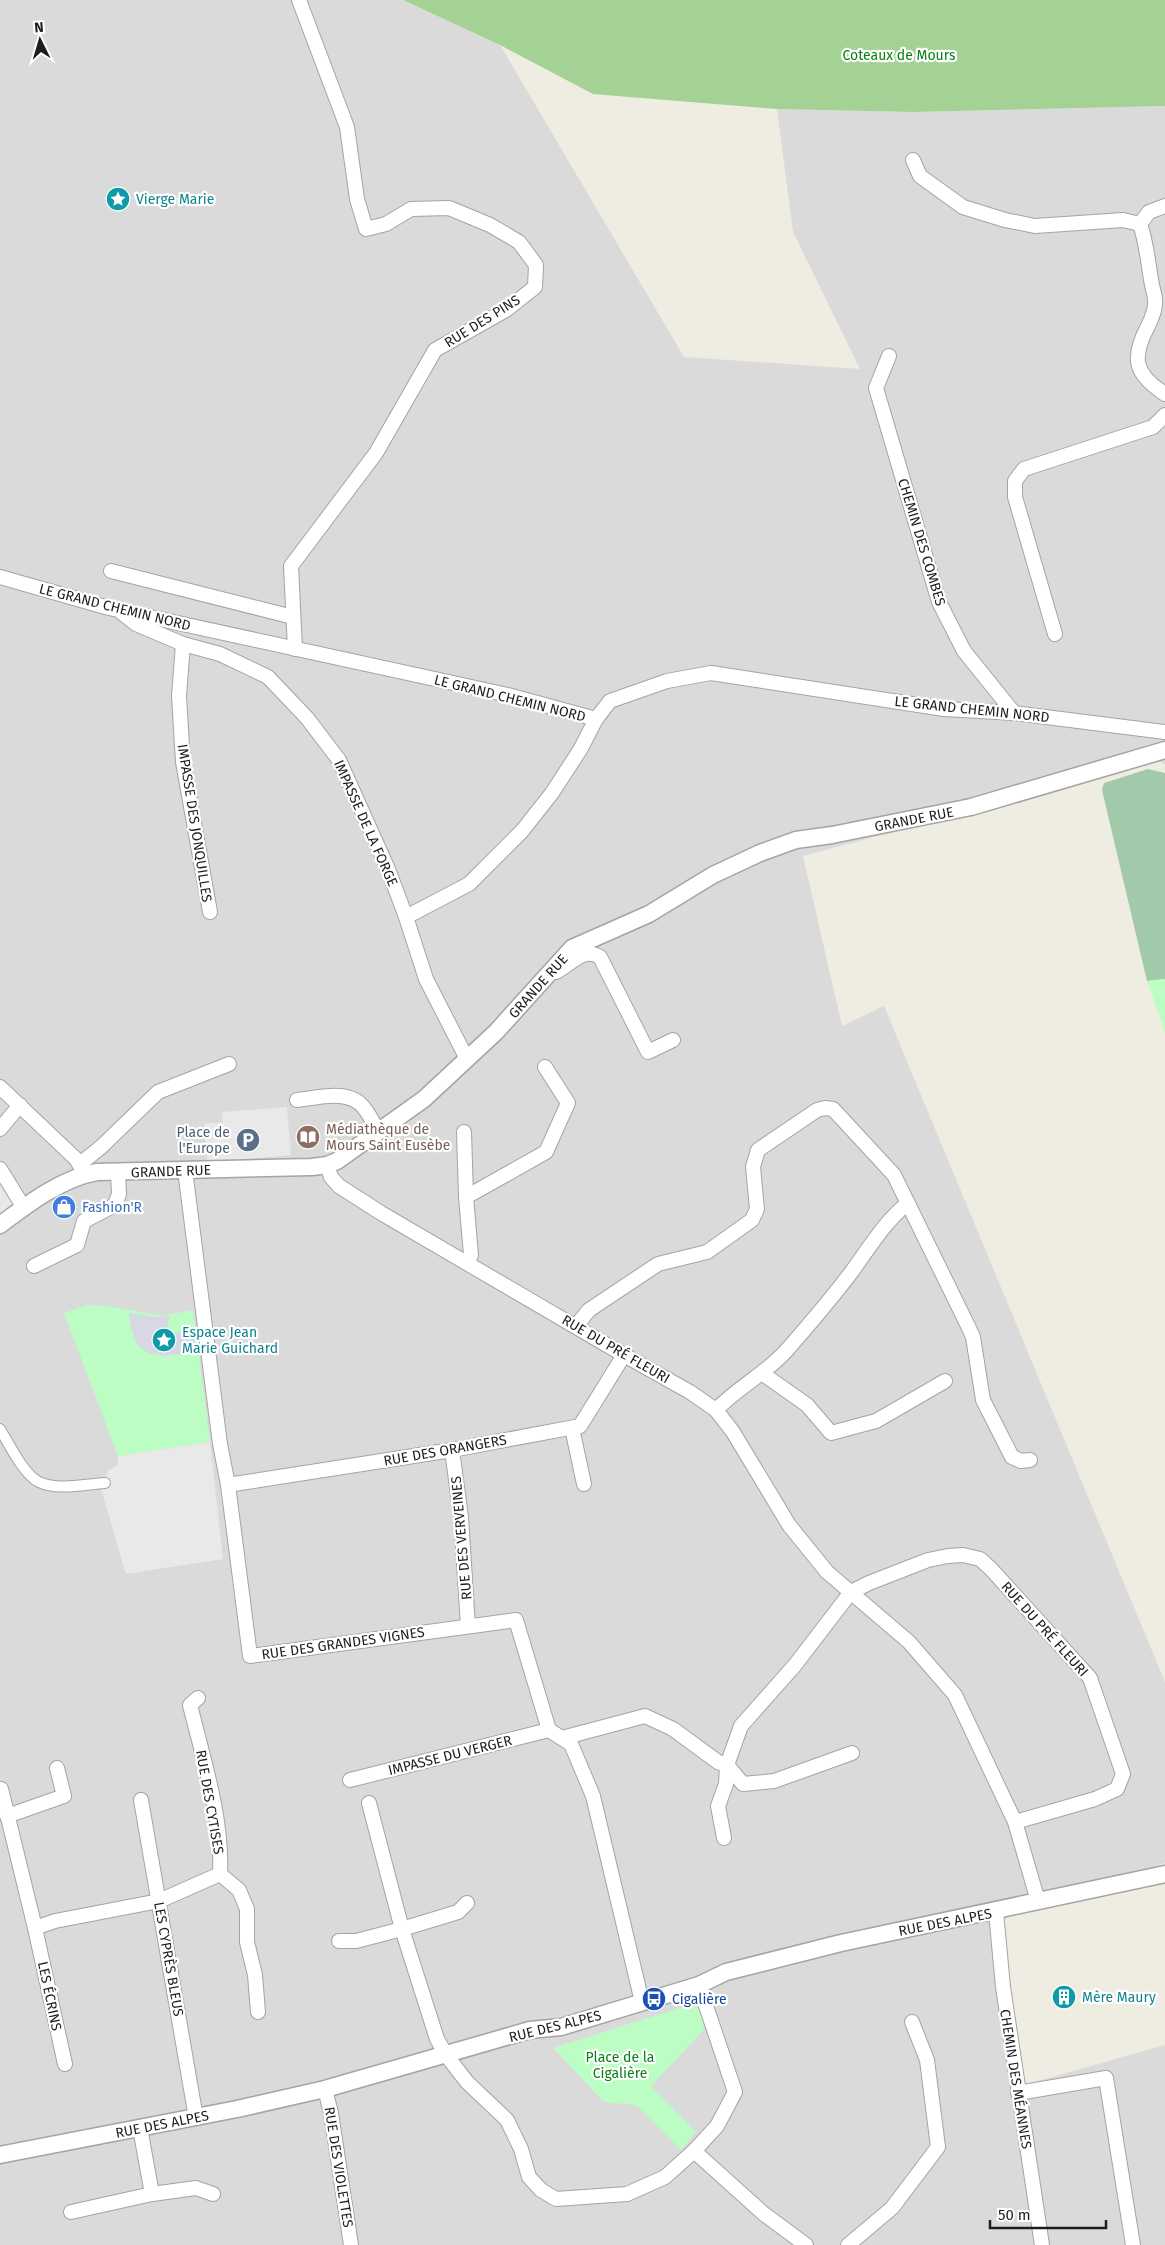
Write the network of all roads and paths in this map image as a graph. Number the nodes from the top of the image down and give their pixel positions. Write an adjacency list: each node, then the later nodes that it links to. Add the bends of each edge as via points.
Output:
1 (298, 0): 11 (street, RUE DES PINS, via 347,127 357,199 366,229 386,224 411,209 449,208 490,224 520,242 536,265 535,287 506,310 435,350 376,453 290,566)
2 (913, 160): 4 (street, via 920,176 963,207 1005,220 1035,226 1123,220)
3 (1165, 206): 4 (street, via 1149,212)
4 (1140, 224): 6 (street, via 1156,301 1153,316 1139,344 1136,362 1141,374)
5 (889, 356): 15 (street, CHEMIN DES COMBES, via 876,388 939,602 964,652)
6 (1165, 394)
7 (1165, 415): 12 (street, via 1153,427 1024,469 1015,482 1015,497)
8 (111, 571): 11 (street)
9 (0, 577): 10 (street, LE GRAND CHEMIN NORD)
10 (120, 610): 13 (street, IMPASSE DE LA FORGE, via 136,624); 14 (street, LE GRAND CHEMIN NORD)
11 (293, 617): 14 (street, RUE DES PINS)
12 (1054, 634)
13 (183, 644): 19 (street, IMPASSE DES JONQUILLES, via 179,696 183,762); 20 (street, IMPASSE DE LA FORGE, via 220,654 268,677 307,718 339,760)
14 (295, 649): 16 (street, LE GRAND CHEMIN NORD, via 508,695)
15 (1014, 713): 16 (street, LE GRAND CHEMIN NORD, via 944,709 711,673 667,681 610,701); 17 (street, LE GRAND CHEMIN NORD)
16 (596, 719): 20 (street, via 552,793 522,831 469,884)
17 (1165, 732)
18 (1165, 750): 21 (street, GRANDE RUE, via 971,807 796,840 713,875 649,914 572,948)
19 (210, 912)
20 (406, 916): 23 (street, IMPASSE DE LA FORGE, via 426,979)
21 (551, 970): 22 (street, via 556,972 590,953 600,957 648,1052); 23 (street, GRANDE RUE, via 496,1032)
22 (673, 1040)
23 (467, 1059): 30 (street, GRANDE RUE, via 424,1099)
24 (229, 1064): 34 (street, via 158,1092)
25 (545, 1067): 37 (street, via 568,1103 546,1152)
26 (0, 1087): 28 (street)
27 (297, 1100): 30 (street, via 334,1096 355,1100 364,1106)
28 (20, 1105): 29 (street); 34 (street)
29 (0, 1129)
30 (378, 1132): 32 (street, GRANDE RUE)
31 (464, 1132): 37 (street)
32 (327, 1165): 35 (street, GRANDE RUE); 41 (street, RUE DU PRÉ FLEURI, via 339,1186)
33 (0, 1168): 39 (street)
34 (82, 1169): 36 (street, GRANDE RUE); 39 (street, GRANDE RUE)
35 (184, 1170): 36 (street, GRANDE RUE); 54 (street, RUE DES GRANDES VIGNES)
36 (118, 1173): 42 (street, via 116,1205 84,1221 77,1245)
37 (466, 1197): 41 (street, via 472,1255)
38 (908, 1204): 43 (street, via 894,1175 839,1114 833,1109 817,1110 758,1150 753,1167 758,1209 752,1220 707,1252 658,1264 589,1310); 45 (street, via 888,1223 786,1351); 51 (street, via 973,1338 984,1400 1012,1457)
39 (24, 1208): 40 (street, GRANDE RUE)
40 (0, 1224)
41 (468, 1263): 43 (street, RUE DU PRÉ FLEURI)
42 (34, 1266)
43 (576, 1326): 44 (street, RUE DU PRÉ FLEURI)
44 (624, 1355): 47 (street, RUE DU PRÉ FLEURI); 48 (street, via 580,1426)
45 (762, 1374): 46 (street, via 807,1405 831,1433 876,1421); 47 (street)
46 (945, 1381)
47 (716, 1410): 55 (street, RUE DU PRÉ FLEURI, via 800,1538 827,1572)
48 (572, 1428): 50 (street, RUE DES ORANGERS); 53 (street)
49 (0, 1429): 52 (street, via 23,1467 39,1482 58,1486)
50 (452, 1450): 54 (street, RUE DES ORANGERS); 56 (street, RUE DES VERVEINES, via 461,1517)
51 (1030, 1460)
52 (105, 1483)
53 (584, 1484)
54 (228, 1485): 56 (street, RUE DES GRANDES VIGNES, via 250,1656)
55 (851, 1592): 61 (street, via 795,1665 742,1726); 68 (street, RUE DU PRÉ FLEURI, via 909,1642 955,1695); 68 (street, RUE DU PRÉ FLEURI, via 928,1560 963,1555 980,1559 1090,1678 1123,1774 1117,1789 1095,1799)
56 (468, 1626): 58 (street, RUE DES GRANDES VIGNES, via 516,1620)
57 (198, 1698): 70 (street, RUE DES CYTISES, via 190,1705 221,1852)
58 (549, 1730): 59 (street); 63 (street, IMPASSE DU VERGER)
59 (562, 1738): 61 (street, via 645,1716 673,1729); 80 (street, via 571,1744 593,1796)
60 (852, 1753): 61 (street, via 774,1781 743,1784)
61 (727, 1765): 69 (street, via 726,1784 718,1806)
62 (57, 1768): 67 (street, via 64,1796)
63 (350, 1780)
64 (1, 1789): 67 (street, LES ÉCRINS)
65 (141, 1800): 72 (street, LES CYPRÈS BLEUS)
66 (369, 1804): 77 (street)
67 (7, 1816): 76 (street, LES ÉCRINS)
68 (1015, 1822): 73 (street, RUE DU PRÉ FLEURI)
69 (724, 1838)
70 (220, 1874): 72 (street, RUE DES CYTISES); 81 (street, via 239,1890 247,1909 247,1942 255,1974)
71 (1165, 1874): 73 (street, RUE DES ALPES)
72 (158, 1901): 76 (street, via 55,1921); 87 (street, LES CYPRÈS BLEUS)
73 (1038, 1901): 75 (street, RUE DES ALPES)
74 (467, 1903): 77 (street, via 458,1912)
75 (996, 1912): 79 (street, RUE DES ALPES, via 831,1945 726,1972); 86 (street, CHEMIN DES MÉANNES)
76 (35, 1928): 84 (street, LES ÉCRINS)
77 (402, 1929): 78 (street, via 356,1941); 83 (street, via 437,2039)
78 (339, 1941)
79 (699, 1985): 80 (street, RUE DES ALPES); 89 (street, via 735,2092 717,2126)
80 (642, 2002): 83 (street, RUE DES ALPES, via 561,2027 530,2030)
81 (258, 2012)
82 (912, 2022): 96 (street, via 927,2060 938,2147 892,2208)
83 (446, 2056): 85 (street, RUE DES ALPES); 89 (street, via 467,2082 507,2120 521,2148 529,2177 556,2199 627,2194 665,2178)
84 (65, 2064)
85 (325, 2089): 87 (street, RUE DES ALPES); 94 (street, RUE DES VIOLETTES)
86 (1018, 2093): 97 (street, CHEMIN DES MÉANNES); 98 (street, via 1106,2078)
87 (196, 2118): 88 (street, RUE DES ALPES)
88 (140, 2128): 90 (street, RUE DES ALPES); 91 (street)
89 (694, 2151): 95 (street, via 764,2214)
90 (0, 2155)
91 (152, 2194): 92 (street, via 196,2188); 93 (street)
92 (213, 2194)
93 (71, 2212)
94 (351, 2245)
95 (806, 2245)
96 (848, 2245)
97 (1042, 2245)
98 (1133, 2245)

